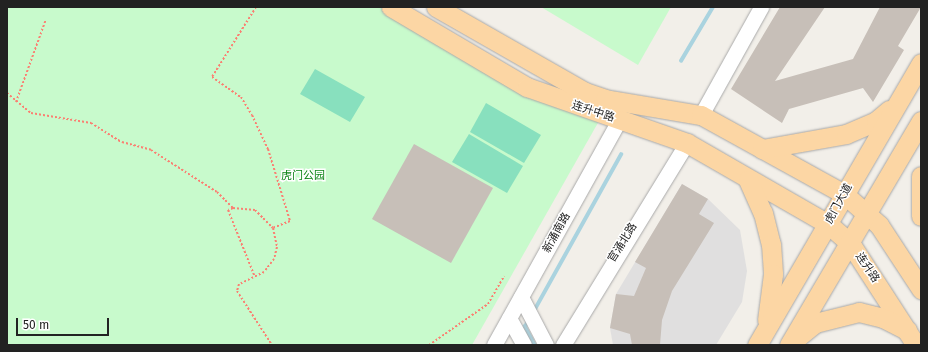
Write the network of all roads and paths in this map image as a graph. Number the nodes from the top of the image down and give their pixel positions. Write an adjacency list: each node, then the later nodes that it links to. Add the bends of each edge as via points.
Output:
1 (256, 7): 23 (path, via 212,77 241,97 268,149 290,221)
2 (391, 7): 11 (main road, 连升中路, via 527,87)
3 (436, 7): 10 (main road, 连升中路, via 585,92 605,99)
4 (761, 7): 10 (street)
5 (46, 19): 8 (path)
6 (921, 63): 9 (main road, 虎门大道)
7 (7, 93): 8 (path)
8 (16, 102): 19 (path, via 31,113 92,123 122,142 151,150 217,192)
9 (896, 104): 14 (main road, via 876,121 846,134); 17 (main road, 虎门大道)
10 (701, 115): 14 (main road, 连升中路)
11 (619, 120): 13 (main road, 连升中路); 28 (street, 新涌南路)
12 (921, 121): 20 (main road)
13 (686, 143): 16 (main road, 连升中路); 38 (street, 官涌北路)
14 (762, 149): 17 (main road, 连升中路)
15 (921, 176): 21 (main road)
16 (748, 180): 18 (main road, 连升中路); 31 (main road, via 763,213 771,251 771,306)
17 (844, 194): 20 (main road); 22 (main road, 虎门大道)
18 (800, 206): 22 (main road, 连升路)
19 (233, 208): 23 (path, via 255,210); 26 (path, via 228,210)
20 (868, 213): 24 (main road); 27 (main road)
21 (921, 216)
22 (828, 224): 24 (main road, 连升路); 31 (main road, 虎门大道)
23 (274, 228): 26 (path, via 277,247 274,259)
24 (850, 243): 30 (main road, 连升路); 32 (main road)
25 (504, 276): 34 (path, via 488,304)
26 (255, 277): 33 (path, via 239,284 237,291)
27 (921, 289)
28 (524, 302): 29 (street, 新涌南路); 37 (street)
29 (512, 323): 35 (street, 新涌南路); 36 (street)
30 (912, 338): 32 (main road, via 883,318 859,312 815,323)
31 (759, 341)
32 (790, 344)
33 (272, 345)
34 (429, 345)
35 (494, 345)
36 (524, 345)
37 (546, 345)
38 (563, 345)

